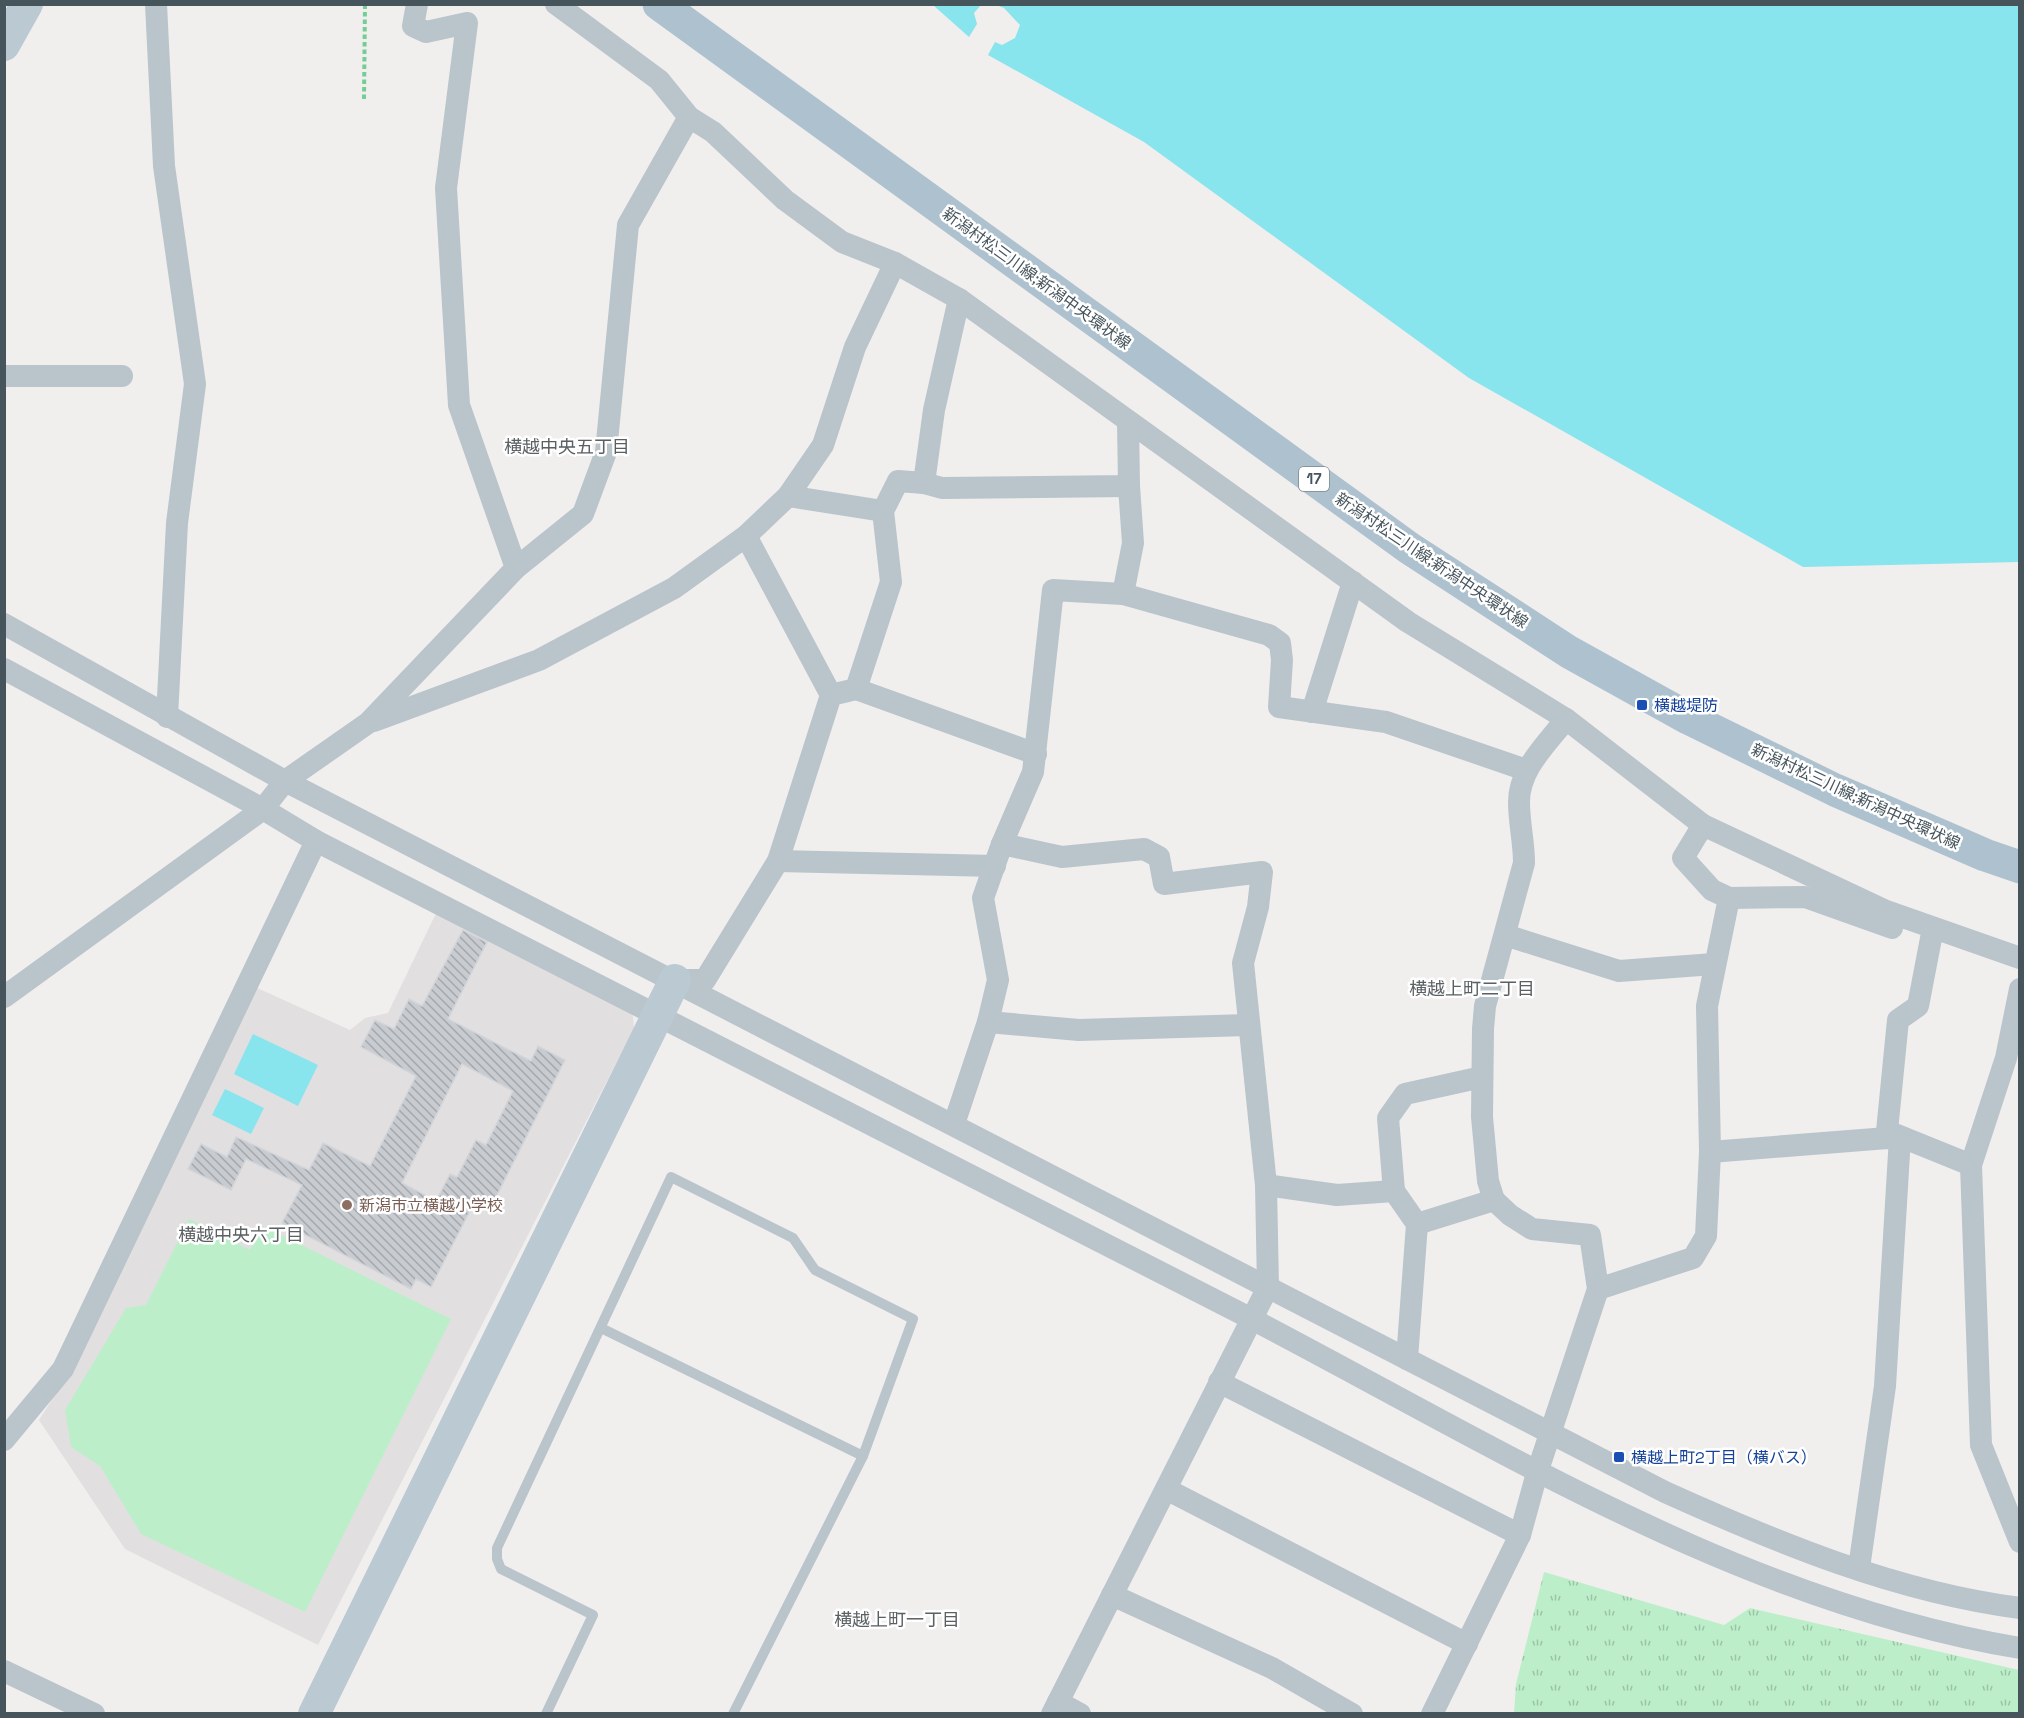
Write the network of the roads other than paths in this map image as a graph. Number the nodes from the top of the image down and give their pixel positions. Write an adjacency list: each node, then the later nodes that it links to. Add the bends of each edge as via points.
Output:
1 (27, 4): 6 (street)
2 (156, 4): 26 (street, via 164,166 195,384 177,523)
3 (417, 4): 18 (street, via 413,26 426,32 467,23 446,188 459,405)
4 (556, 4): 7 (street, via 658,80)
5 (659, 4): 38 (main road, 新潟村松三川線;新潟中央環状線 / 17, via 1410,548 1569,652 1688,718 1835,790)
6 (4, 45)
7 (689, 117): 8 (street, via 713,132 785,200 842,242); 18 (street, via 628,225 606,452 582,514)
8 (895, 263): 9 (street); 15 (street, via 855,346 823,445)
9 (959, 299): 12 (street); 13 (street, via 934,410)
10 (4, 376): 11 (street)
11 (122, 376)
12 (1128, 422): 14 (street); 19 (street)
13 (924, 483): 14 (street, via 942,488); 16 (street, via 898,481)
14 (1129, 486): 20 (street, via 1133,543)
15 (789, 496): 16 (street); 17 (street)
16 (883, 511): 23 (street, via 891,582)
17 (746, 536): 24 (street); 28 (street, via 674,588 539,660)
18 (516, 568): 28 (street)
19 (1353, 582): 25 (street); 27 (street, via 1408,622)
20 (1123, 594): 25 (street, via 1269,635 1280,643 1279,707); 29 (street, via 1053,590)
21 (4, 624): 26 (street)
22 (4, 669): 32 (street)
23 (855, 689): 24 (street); 29 (street)
24 (831, 695): 36 (street)
25 (1312, 712): 30 (street, via 1386,722)
26 (167, 717): 31 (street)
27 (1566, 719): 30 (street); 33 (street)
28 (368, 723): 31 (street)
29 (1036, 753): 35 (street, via 1033,772)
30 (1526, 770): 40 (street, via 1519,804 1524,863)
31 (285, 781): 32 (street); 44 (street)
32 (263, 809): 34 (street); 46 (street)
33 (1703, 825): 39 (street, via 1683,858 1712,890); 41 (street)
34 (316, 841): 47 (street); 66 (street, via 63,1369)
35 (1002, 844): 37 (street); 49 (street, via 1062,857 1144,849 1159,856 1164,884 1262,872 1258,907 1243,963)
36 (778, 861): 37 (street); 44 (street, via 705,980)
37 (994, 866): 48 (street, via 983,898 998,980)
38 (2019, 867)
39 (1729, 898): 41 (street, via 1805,897); 43 (street)
40 (1505, 935): 43 (street, via 1619,971); 50 (street, via 1485,1006)
41 (1932, 935): 42 (street); 52 (street, via 1918,1006 1898,1020 1887,1131)
42 (2019, 958)
43 (1714, 964): 53 (street, via 1707,1006)
44 (675, 980): 47 (street); 51 (street)
45 (2019, 990): 54 (street, via 2006,1058)
46 (4, 997)
47 (657, 1012): 61 (street); 80 (street)
48 (988, 1022): 49 (street, via 1079,1030); 51 (street)
49 (1248, 1025): 55 (street)
50 (1482, 1077): 56 (street, via 1405,1094 1388,1118); 57 (street, via 1488,1180)
51 (954, 1124): 59 (street)
52 (1900, 1137): 53 (street); 54 (street); 72 (street, via 1885,1386)
53 (1710, 1152): 60 (street, via 1706,1236 1693,1258)
54 (1971, 1165): 71 (street, via 1981,1445)
55 (1266, 1185): 56 (street, via 1337,1195); 59 (street)
56 (1394, 1191): 58 (street)
57 (1494, 1200): 58 (street); 60 (street, via 1532,1229 1590,1235)
58 (1417, 1224): 63 (street)
59 (1268, 1287): 61 (street); 63 (street)
60 (1598, 1289): 65 (street)
61 (1251, 1319): 64 (street); 68 (street)
62 (601, 1328): 67 (lane); 67 (lane, via 671,1177 793,1238 815,1270 913,1319); 81 (lane, via 497,1548 501,1569 593,1615)
63 (1407, 1359): 65 (street)
64 (1219, 1382): 69 (street); 70 (street)
65 (1550, 1433): 68 (street); 72 (street, via 1743,1527)
66 (4, 1440)
67 (863, 1456): 82 (lane)
68 (1537, 1473): 70 (street); 76 (street, via 1702,1550 1849,1606 1959,1638)
69 (1166, 1489): 73 (street); 75 (street)
70 (1521, 1535): 75 (street)
71 (2019, 1542)
72 (1859, 1568): 74 (street, via 1920,1587)
73 (1112, 1596): 78 (street); 84 (street, via 1272,1668)
74 (2019, 1608)
75 (1467, 1644): 85 (street)
76 (2019, 1648)
77 (4, 1671): 79 (street)
78 (1055, 1708): 83 (street)
79 (94, 1713)
80 (314, 1713)
81 (546, 1713)
82 (733, 1713)
83 (1080, 1713)
84 (1352, 1713)
85 (1432, 1713)

